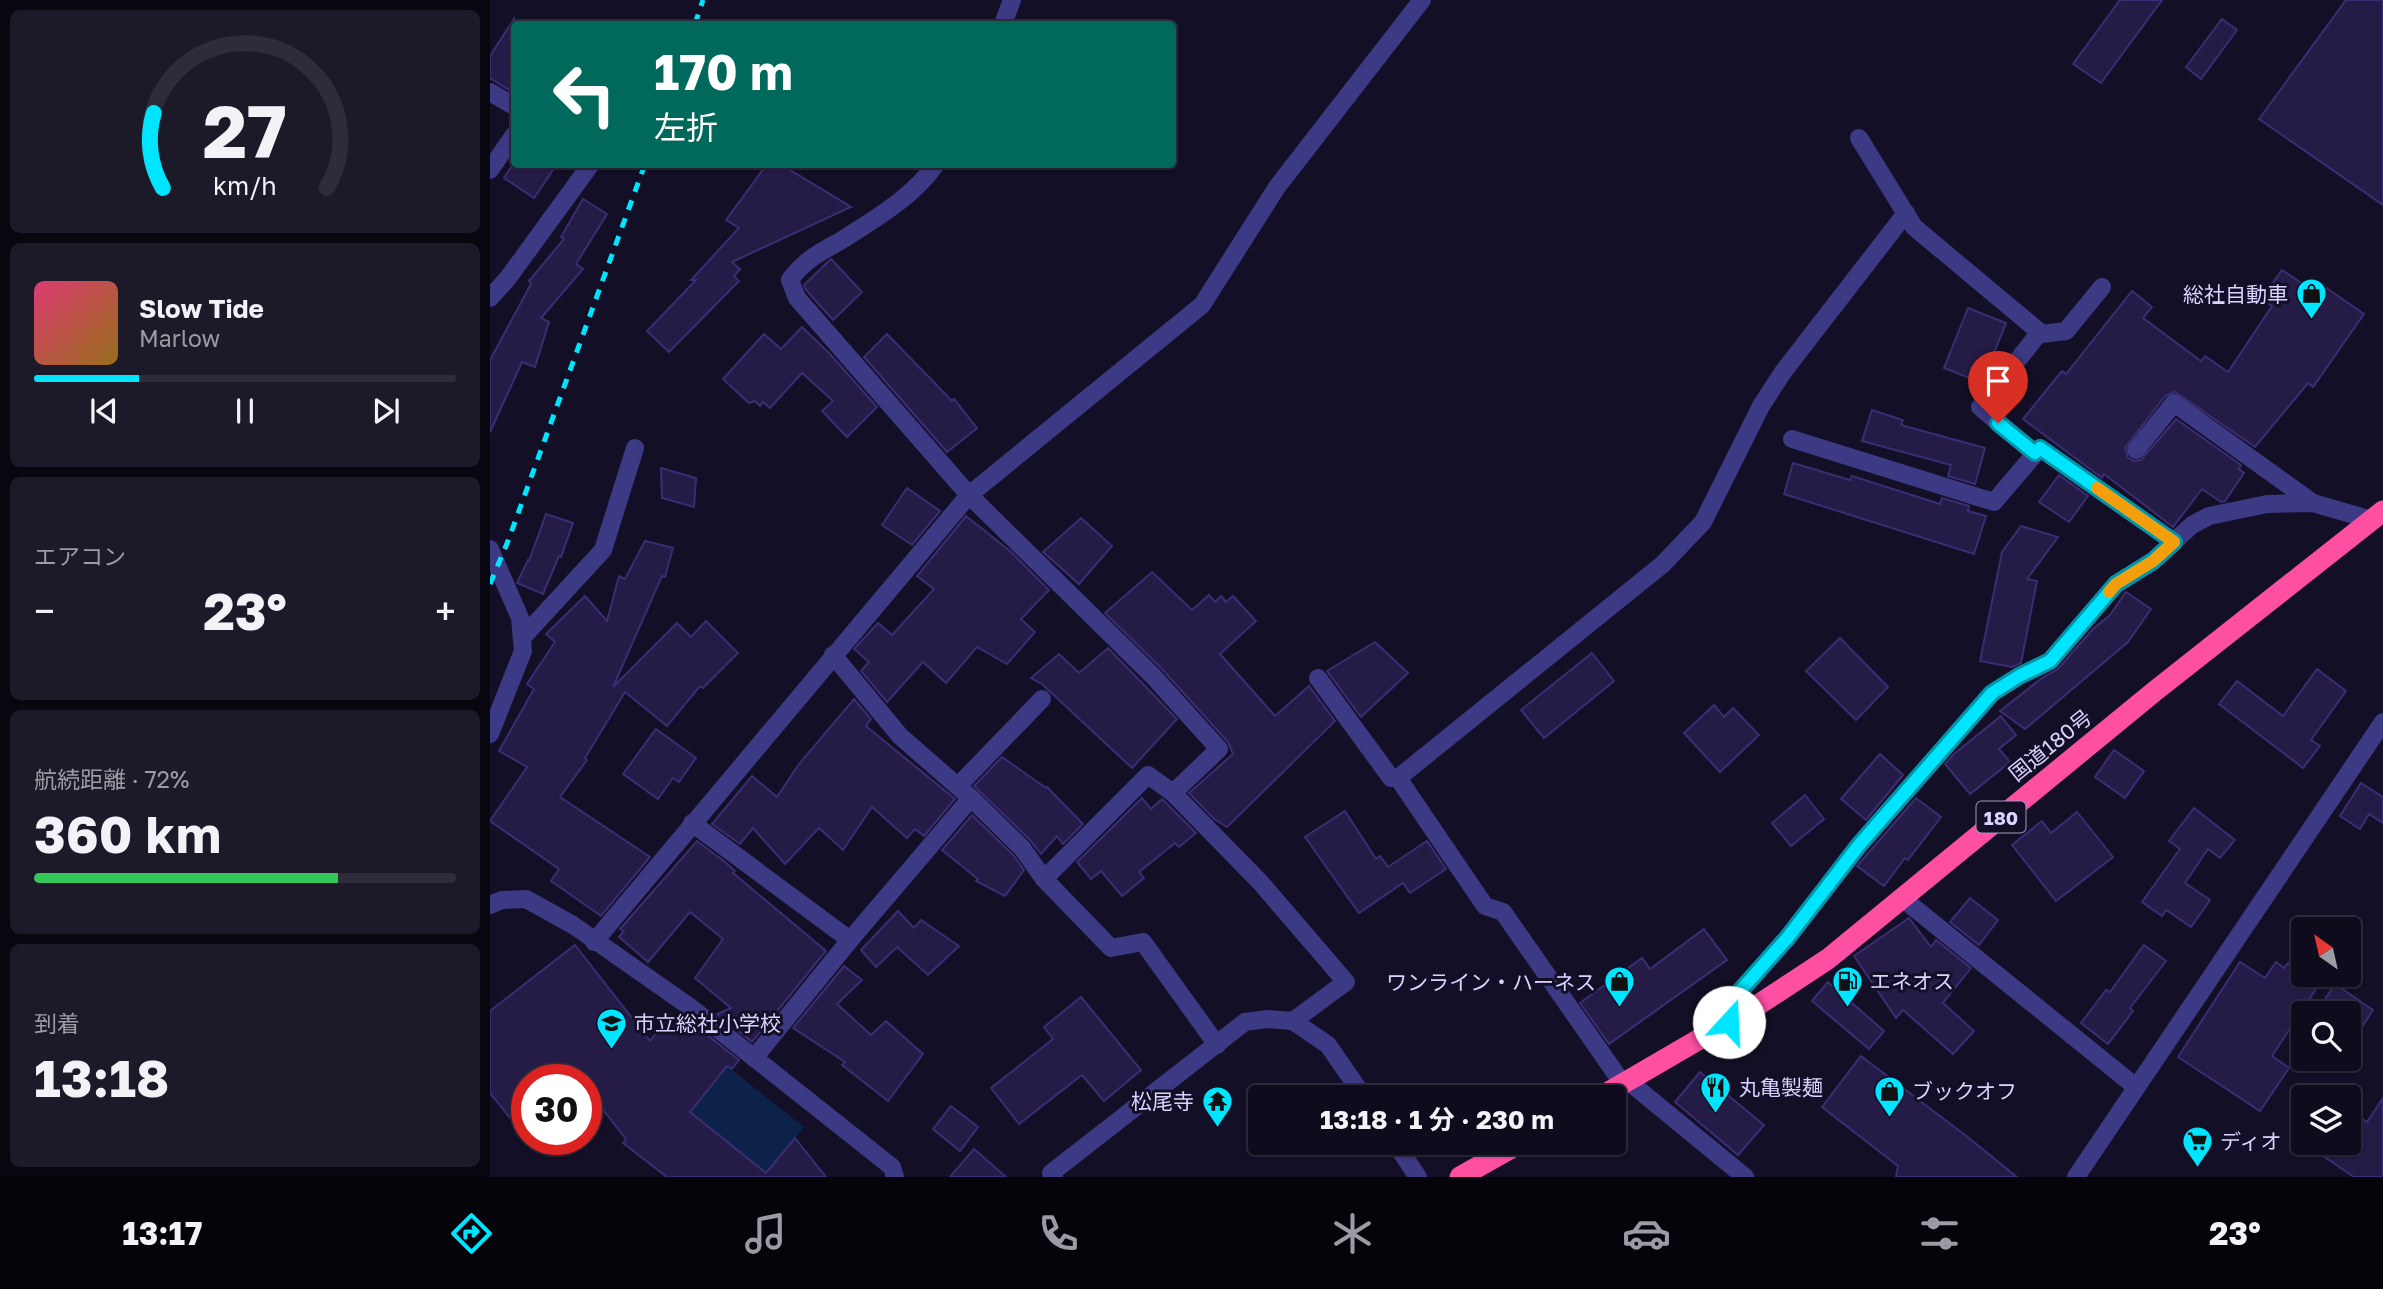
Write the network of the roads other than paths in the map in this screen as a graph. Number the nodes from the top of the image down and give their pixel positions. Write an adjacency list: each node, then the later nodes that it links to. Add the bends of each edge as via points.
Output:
1 (1012, 0): 3 (street)
2 (1422, 0): 19 (street, via 1278,187 1202,306)
3 (1004, 21)
4 (490, 92): 5 (street)
5 (511, 104)
6 (1859, 138): 11 (street)
7 (511, 139): 10 (street)
8 (588, 168): 13 (street)
9 (933, 168): 19 (street, via 924,182 800,266 790,280 797,298)
10 (490, 170)
11 (1906, 213): 14 (street, via 1914,227); 30 (street, via 1783,372 1703,522 1663,564 1575,638)
12 (2102, 287): 14 (street, via 2066,331)
13 (490, 298)
14 (2040, 332): 18 (street, via 1980,407)
15 (1792, 439): 18 (street, via 1994,502)
16 (635, 448): 24 (street, via 603,550)
17 (2136, 450): 20 (street, via 2174,403)
18 (2035, 453): 22 (street, via 2040,448)
19 (969, 495): 25 (street); 32 (street, via 1153,676 1219,749)
20 (2313, 503): 21 (street); 22 (street, via 2267,504 2209,516)
21 (2377, 515): 35 (highway, 国道180号 / 180)
22 (2174, 542): 40 (street, via 2116,584 2050,661 1992,693 1732,1000)
23 (490, 549): 24 (street, via 520,618)
24 (522, 638): 29 (street, via 523,652)
25 (833, 655): 31 (street, via 900,736); 33 (street)
26 (1318, 678): 30 (street, via 1391,778)
27 (1042, 699): 31 (street)
28 (2383, 722): 46 (street)
29 (490, 734)
30 (1398, 778): 43 (street, via 1485,906 1503,912)
31 (965, 792): 34 (street, via 1022,848); 37 (street)
32 (1173, 793): 34 (street, via 1148,775); 39 (street, via 1261,883 1346,982)
33 (692, 823): 37 (street); 38 (street)
34 (1044, 879): 41 (street, via 1111,948 1143,942)
35 (1902, 898): 40 (highway, 国道180号 / 180, via 1828,958); 46 (street)
36 (490, 905): 38 (street, via 526,900)
37 (850, 940): 42 (street)
38 (594, 942): 42 (street, via 690,1007)
39 (1293, 1021): 41 (street, via 1245,1023); 44 (street, via 1328,1045)
40 (1729, 1022): 43 (highway, 国道180号 / 180)
41 (1217, 1045): 50 (street, via 1051,1173)
42 (754, 1058): 49 (street, via 892,1167)
43 (1626, 1083): 45 (highway, 国道180号 / 180); 53 (street)
44 (1356, 1085)
45 (1622, 1085)
46 (2136, 1087): 54 (street)
47 (1403, 1155): 51 (street)
48 (1499, 1155): 52 (highway)
49 (895, 1177)
50 (1054, 1177)
51 (1418, 1177)
52 (1460, 1177)
53 (1745, 1177)
54 (2076, 1177)

